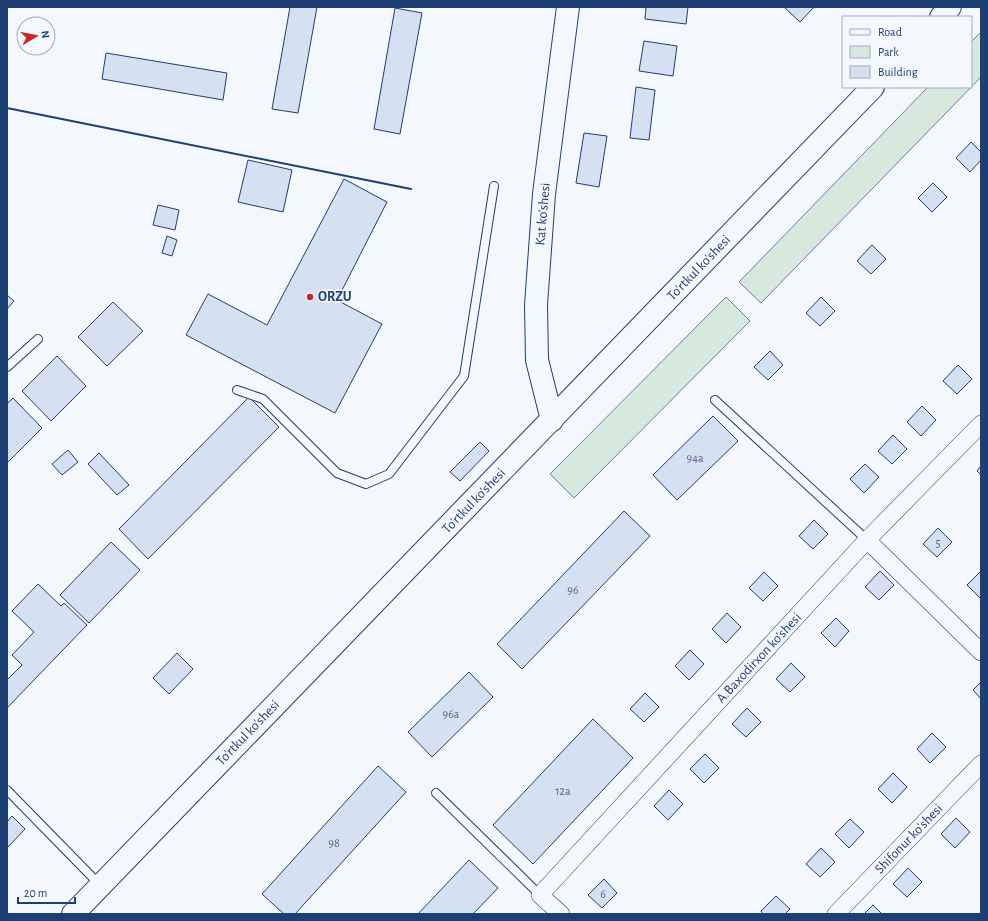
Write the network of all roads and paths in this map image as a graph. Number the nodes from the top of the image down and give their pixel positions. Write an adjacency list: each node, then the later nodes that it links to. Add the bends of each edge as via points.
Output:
1 (568, 7): 10 (main road, Kat ko'shesi, via 544,194 536,305 536,360)
2 (950, 7): 3 (main road)
3 (941, 16)
4 (872, 88): 10 (main road, To'rtkul ko'shesi)
5 (494, 186): 8 (lane, via 464,376 389,474 366,484 337,473 263,399)
6 (38, 339): 7 (lane)
7 (7, 367)
8 (237, 390)
9 (715, 400): 12 (lane)
10 (552, 420): 17 (main road, To'rtkul ko'shesi)
11 (981, 424): 12 (street, A.Baxodirxon ko'shesi)
12 (867, 540): 13 (street); 18 (street, A.Baxodirxon ko'shesi)
13 (981, 652)
14 (981, 764): 21 (street, Shifonur ko'shesi)
15 (7, 790): 17 (lane)
16 (436, 794): 18 (lane)
17 (100, 885): 19 (main road, To'rtkul ko'shesi)
18 (540, 895): 20 (street)
19 (73, 914)
20 (561, 914)
21 (836, 914)

